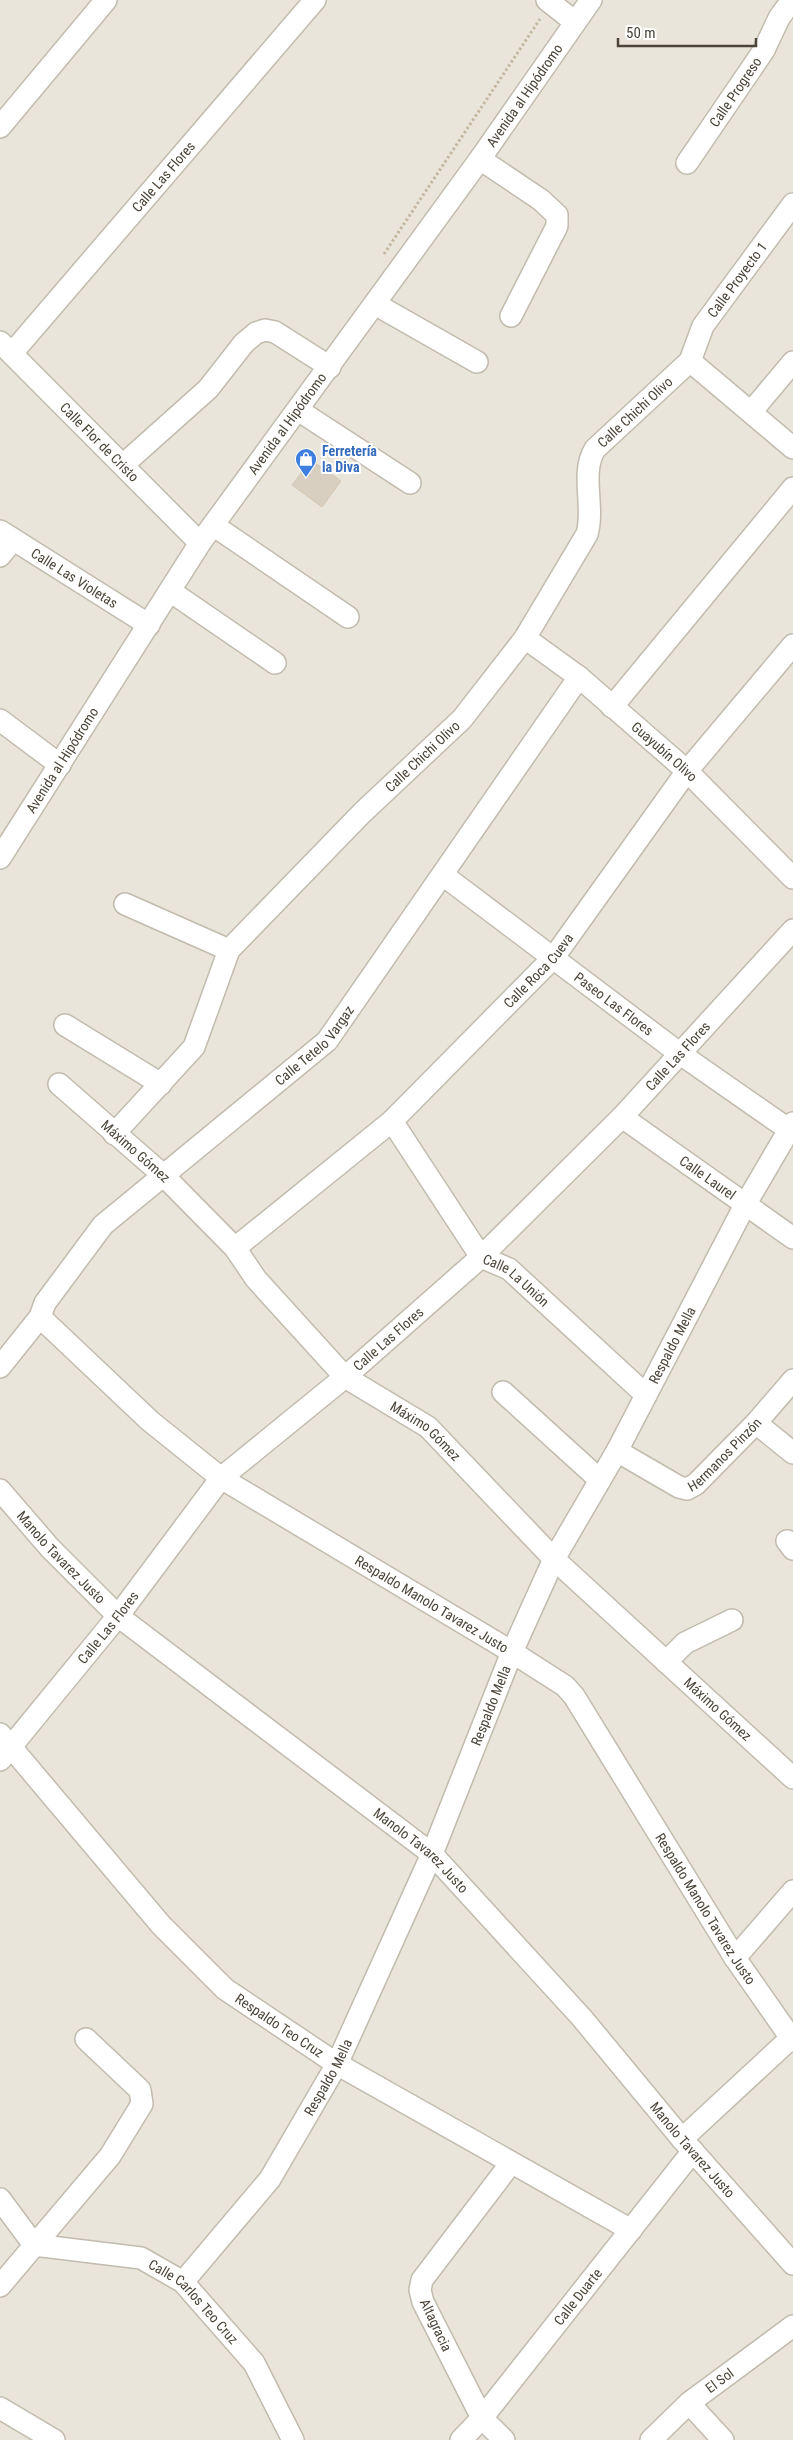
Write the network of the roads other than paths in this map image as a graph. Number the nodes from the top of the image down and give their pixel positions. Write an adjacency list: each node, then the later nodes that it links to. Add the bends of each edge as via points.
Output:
1 (106, 0): 8 (street)
2 (315, 0): 14 (street, Calle Las Flores)
3 (591, 0): 6 (street, Avenida al Hipódromo)
4 (792, 0): 7 (street, Calle Progreso)
5 (549, 2): 6 (street)
6 (575, 22): 9 (street, Avenida al Hipódromo)
7 (786, 23): 10 (street, Calle Progreso)
8 (0, 127)
9 (480, 159): 12 (street, Avenida al Hipódromo); 13 (street, via 541,200 557,216 556,226)
10 (686, 163)
11 (793, 204): 15 (street, Calle Proyecto 1, via 703,326)
12 (375, 304): 16 (street); 18 (street, Avenida al Hipódromo)
13 (511, 316)
14 (7, 347): 22 (street, Calle Flor de Cristo)
15 (690, 361): 20 (street); 31 (street, Calle Chichi Olivo, via 591,456 591,516 587,534)
16 (477, 362)
17 (793, 362): 20 (street)
18 (330, 367): 19 (street, Avenida al Hipódromo); 22 (street, via 274,332 256,333 244,343 208,389)
19 (298, 410): 23 (street); 25 (street, Avenida al Hipódromo)
20 (752, 412): 21 (street)
21 (793, 448)
22 (124, 464): 27 (street, Calle Flor de Cristo)
23 (410, 483)
24 (793, 488): 35 (street)
25 (213, 525): 27 (street, Avenida al Hipódromo); 29 (street)
26 (4, 542): 30 (street, Calle Las Violetas)
27 (200, 543): 28 (street, Avenida al Hipódromo)
28 (170, 591): 30 (street, Avenida al Hipódromo); 33 (street)
29 (348, 617)
30 (149, 625): 37 (street, Avenida al Hipódromo)
31 (525, 638): 34 (street, Guayubín Olivo); 44 (street, Calle Chichi Olivo, via 462,719 362,814)
32 (793, 645): 38 (street, Calle Roca Cueva)
33 (275, 663)
34 (579, 677): 35 (street, Guayubín Olivo); 40 (street, Calle Tetelo Vargaz)
35 (612, 707): 38 (street, Guayubín Olivo)
36 (0, 720): 37 (street)
37 (60, 765): 39 (street, Avenida al Hipódromo)
38 (687, 771): 41 (street, Guayubín Olivo); 45 (street, Calle Roca Cueva)
39 (3, 849)
40 (443, 875): 45 (street, Paseo Las Flores); 54 (street, Calle Tetelo Vargaz, via 327,1041)
41 (793, 878)
42 (125, 904): 44 (street)
43 (793, 930): 47 (street, Calle Las Flores)
44 (229, 950): 49 (street, Calle Chichi Olivo, via 194,1047)
45 (554, 957): 47 (street, Paseo Las Flores); 51 (street, Calle Roca Cueva)
46 (65, 1025): 49 (street)
47 (679, 1053): 50 (street, Calle Las Flores); 52 (street, Paseo Las Flores)
48 (59, 1084): 53 (street, Máximo Gómez)
49 (161, 1084): 53 (street, Calle Chichi Olivo)
50 (622, 1118): 55 (street, Calle Laurel); 58 (street, Calle Las Flores)
51 (392, 1121): 57 (street, Calle Roca Cueva); 58 (street, Calle La Unión)
52 (790, 1126): 55 (street, Respaldo Mella)
53 (114, 1134): 54 (street, Máximo Gómez)
54 (163, 1175): 57 (street, Máximo Gómez); 59 (street, Calle Tetelo Vargaz, via 103,1225 45,1303)
55 (745, 1205): 56 (street, Calle Laurel); 64 (street, Respaldo Mella)
56 (793, 1238)
57 (235, 1248): 61 (street, Máximo Gómez, via 256,1279)
58 (482, 1257): 61 (street, Calle Las Flores); 64 (street, Calle La Unión, via 509,1269)
59 (40, 1317): 60 (street, Calle Tetelo Vargaz); 68 (street, Respaldo Manolo Tavarez Justo, via 150,1421)
60 (0, 1367)
61 (344, 1377): 68 (street, Calle Las Flores); 71 (street, Máximo Gómez, via 428,1428)
62 (793, 1380): 65 (street, Hermanos Pinzón)
63 (502, 1392): 69 (street)
64 (646, 1395): 66 (street, Respaldo Mella)
65 (756, 1423): 66 (street, Hermanos Pinzón, via 696,1484 687,1488 679,1487); 67 (street)
66 (617, 1451): 69 (street, Respaldo Mella)
67 (793, 1453)
68 (221, 1478): 72 (street, Calle Las Flores); 74 (street, Respaldo Manolo Tavarez Justo)
69 (600, 1480): 71 (street, Respaldo Mella)
70 (0, 1490): 72 (street, Manolo Tavarez Justo, via 50,1548)
71 (554, 1559): 74 (street, Respaldo Mella); 75 (street, Máximo Gómez)
72 (118, 1616): 76 (street, Calle Las Flores); 78 (street, Manolo Tavarez Justo)
73 (732, 1620): 75 (street, via 686,1644)
74 (512, 1652): 78 (street, Respaldo Mella); 80 (street, Respaldo Manolo Tavarez Justo, via 565,1686 574,1696)
75 (666, 1662): 77 (street, Máximo Gómez)
76 (4, 1747): 83 (street, Respaldo Teo Cruz, via 161,1925 226,1989)
77 (793, 1778)
78 (432, 1854): 83 (street, Respaldo Mella); 84 (street, Manolo Tavarez Justo, via 582,2018)
79 (793, 1891): 80 (street)
80 (735, 1958): 82 (street, Respaldo Manolo Tavarez Justo)
81 (86, 2039): 88 (street, via 140,2090 142,2104 110,2156)
82 (792, 2039): 84 (street, Calle Duarte)
83 (337, 2064): 85 (street, Respaldo Teo Cruz); 90 (street, Respaldo Mella, via 270,2179)
84 (688, 2145): 87 (street, Calle Duarte); 89 (street, Manolo Tavarez Justo)
85 (512, 2163): 87 (street, Respaldo Teo Cruz); 95 (street, Altagracia, via 422,2280 420,2290 423,2302)
86 (0, 2199): 88 (street)
87 (631, 2230): 95 (street, Calle Duarte)
88 (34, 2245): 90 (street, Calle Carlos Teo Cruz, via 141,2258); 91 (street)
89 (793, 2264)
90 (183, 2282): 97 (street, Calle Carlos Teo Cruz, via 254,2363)
91 (0, 2286)
92 (793, 2326): 93 (street, El Sol)
93 (688, 2403): 100 (street, El Sol); 101 (street)
94 (0, 2408): 96 (street)
95 (482, 2418): 98 (street, Calle Duarte); 99 (street, Altagracia)
96 (54, 2440)
97 (293, 2440)
98 (461, 2440)
99 (504, 2440)
100 (651, 2440)
101 (723, 2440)

